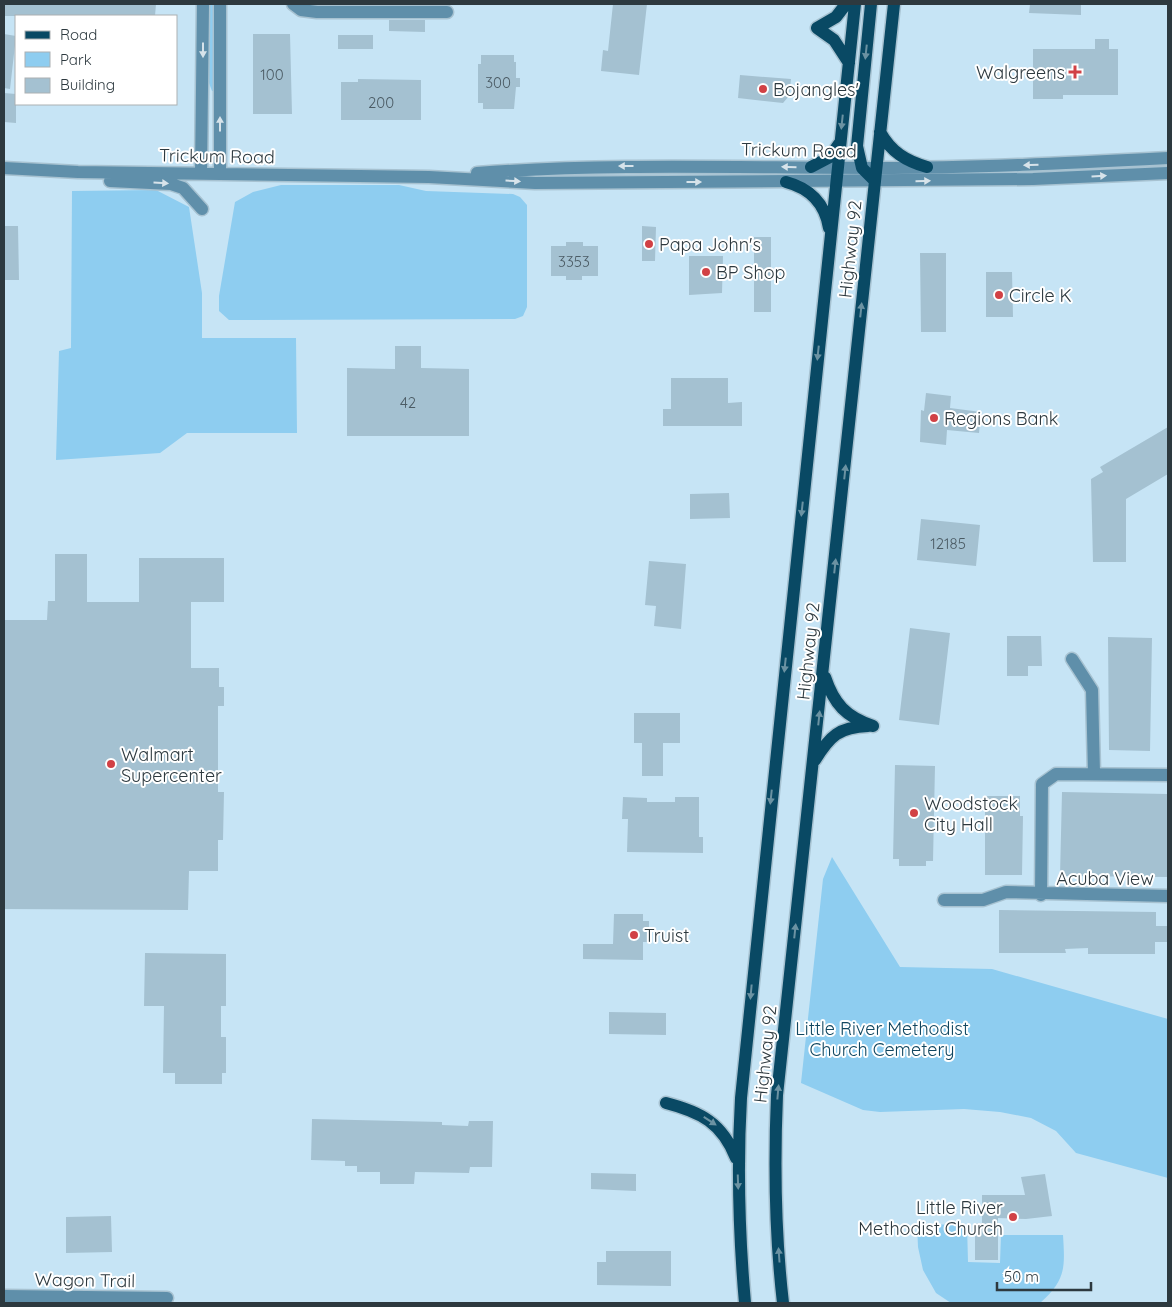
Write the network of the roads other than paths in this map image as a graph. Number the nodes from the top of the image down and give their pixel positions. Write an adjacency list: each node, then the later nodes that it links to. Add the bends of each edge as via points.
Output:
1 (202, 4): 20 (street, one-way to 20)
2 (220, 4): 21 (street, one-way to 2)
3 (293, 4): 8 (street, via 301,10 317,12)
4 (846, 4): 9 (main road, via 831,20 817,28 834,40)
5 (855, 4): 9 (main road, Highway 92)
6 (871, 4): 17 (main road, one-way to 17, via 857,131)
7 (894, 4): 10 (main road, Highway 92)
8 (447, 12)
9 (849, 63): 11 (main road, Highway 92, one-way to 11)
10 (880, 132): 15 (main road, via 898,156); 18 (main road, Highway 92)
11 (840, 141): 13 (main road, via 830,157); 14 (main road, Highway 92)
12 (1168, 158): 15 (street, Trickum Road, one-way to 15)
13 (811, 167): 14 (street, Trickum Road); 23 (street, Trickum Road, one-way to 23, via 596,166)
14 (838, 167): 17 (street, Trickum Road); 24 (main road, Highway 92)
15 (928, 167): 18 (street, Trickum Road)
16 (4, 168): 19 (street, Trickum Road)
17 (862, 168): 18 (street, Trickum Road); 25 (main road)
18 (876, 168): 25 (main road, Highway 92)
19 (80, 172): 20 (street, Trickum Road); 27 (street, one-way to 27, via 91,180 171,184 183,188)
20 (201, 173): 21 (street, Trickum Road)
21 (220, 173): 23 (street, Trickum Road)
22 (1168, 173): 25 (street, Trickum Road, one-way to 22)
23 (429, 177): 26 (street, Trickum Road, one-way to 26, via 535,183)
24 (836, 181): 25 (street, Trickum Road); 26 (street, Trickum Road); 28 (main road, Highway 92)
25 (875, 181): 30 (main road, Highway 92, one-way to 25)
26 (786, 182): 28 (main road, via 814,196 825,213)
27 (202, 209)
28 (831, 235): 38 (main road, Highway 92, one-way to 38, via 760,900)
29 (1072, 658): 32 (street, via 1092,690)
30 (824, 674): 31 (main road, Highway 92, one-way to 30); 31 (main road, via 838,706 852,717 873,726 837,733)
31 (814, 762): 42 (main road, Highway 92, one-way to 31, via 776,1226 774,1151 777,1095)
32 (1094, 773): 33 (street, Acuba View); 34 (street, Acuba View, via 1056,774 1042,784)
33 (1168, 775)
34 (1041, 895): 35 (street, Acuba View); 36 (street, Acuba View, via 1006,892 983,900)
35 (1168, 896)
36 (944, 900)
37 (666, 1104): 38 (main road, one-way to 38, via 693,1110 717,1126)
38 (738, 1162): 41 (main road, Highway 92, one-way to 41)
39 (4, 1296): 40 (street, Wagon Trail)
40 (167, 1298)
41 (745, 1303)
42 (783, 1303)

